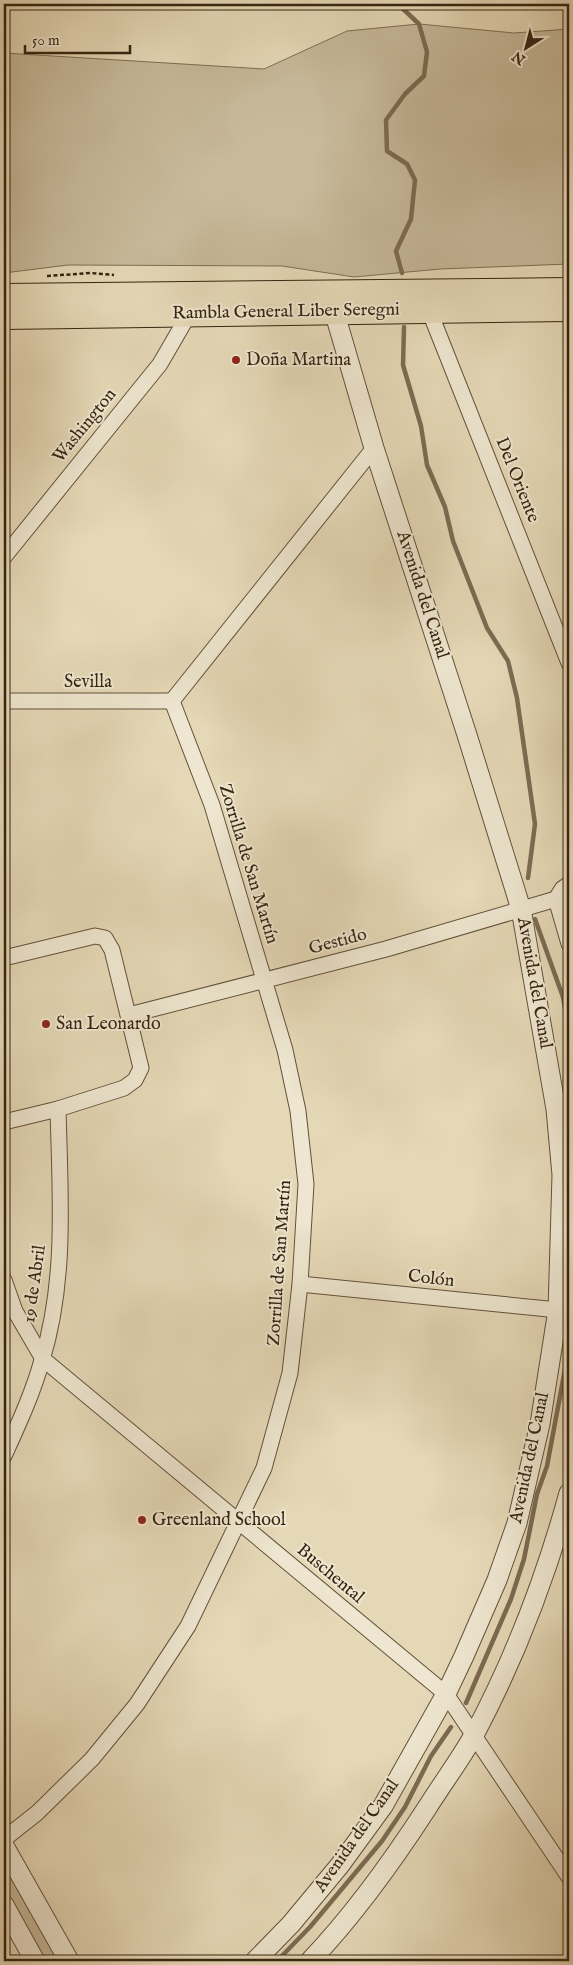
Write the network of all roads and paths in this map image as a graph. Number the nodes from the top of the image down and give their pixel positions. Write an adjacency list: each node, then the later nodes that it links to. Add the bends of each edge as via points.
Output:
1 (569, 290): 2 (main road, Rambla General Liber Seregni)
2 (4, 296)
3 (569, 309): 4 (main road, Rambla General Liber Seregni)
4 (429, 310): 5 (main road, Rambla General Liber Seregni); 10 (street, Del Oriente)
5 (334, 311): 6 (main road, Rambla General Liber Seregni); 8 (street, Avenida del Canal)
6 (189, 314): 7 (main road, Rambla General Liber Seregni); 9 (street, Washington, via 160,364)
7 (4, 317)
8 (374, 448): 11 (street); 15 (street, Avenida del Canal)
9 (4, 557)
10 (569, 663)
11 (172, 701): 12 (street, Sevilla); 18 (street, Zorrilla de San Martín, via 212,805)
12 (4, 702)
13 (569, 884): 14 (street, via 562,888)
14 (556, 899): 15 (street, Gestido); 16 (street)
15 (521, 909): 18 (street, Gestido); 24 (street, Avenida del Canal, via 555,1100 562,1175)
16 (569, 944)
17 (4, 958): 19 (street, via 95,936 105,938 112,950)
18 (265, 981): 19 (street, Gestido); 23 (street, Zorrilla de San Martín, via 285,1050 298,1112 306,1184)
19 (129, 1015): 20 (street, via 141,1068 135,1080 124,1088)
20 (58, 1109): 21 (street); 25 (street, 19 de Abril, via 60,1254)
21 (4, 1122)
22 (4, 1280): 25 (street, Buschental, via 15,1311)
23 (300, 1284): 24 (street, Colón); 28 (street, Zorrilla de San Martín, via 290,1373 264,1468)
24 (558, 1310): 29 (street, Avenida del Canal, via 540,1424 517,1523 497,1580)
25 (43, 1359): 26 (street, 19 de Abril); 28 (street, Buschental)
26 (4, 1456)
27 (569, 1493): 30 (street, via 531,1613)
28 (239, 1523): 29 (street, Buschental); 31 (street, Zorrilla de San Martín, via 188,1626 137,1704 92,1759 37,1813)
29 (446, 1694): 30 (street, Buschental); 37 (street, Avenida del Canal, via 378,1813 291,1924)
30 (473, 1737): 33 (street, Buschental); 38 (street, via 370,1892)
31 (4, 1839)
32 (4, 1846): 36 (street)
33 (569, 1878)
34 (4, 1905): 35 (street)
35 (35, 1961)
36 (68, 1961)
37 (255, 1961)
38 (310, 1961)

